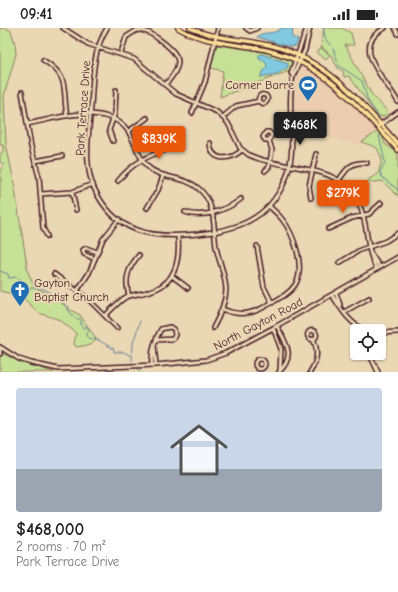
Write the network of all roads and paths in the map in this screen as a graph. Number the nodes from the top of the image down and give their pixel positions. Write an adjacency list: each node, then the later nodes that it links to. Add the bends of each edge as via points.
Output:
1 (64, 28): 14 (street, via 88,44)
2 (107, 28): 14 (street, Park Terrace Drive)
3 (178, 28): 13 (main road)
4 (190, 28): 12 (main road)
5 (218, 28): 12 (street)
6 (246, 28): 7 (street, via 250,31)
7 (257, 28)
8 (309, 28): 16 (street, Park Terrace Drive)
9 (385, 28): 23 (street, via 372,38 370,54 381,78)
10 (395, 28): 11 (street)
11 (398, 34)
12 (216, 36): 13 (street); 16 (main road, via 266,44)
13 (214, 42): 18 (main road, via 268,50); 24 (street, via 205,82)
14 (98, 46): 15 (street); 27 (street, Park Terrace Drive)
15 (121, 53): 19 (street, via 138,62); 19 (street, via 126,37 137,30 148,32 169,47 176,54 179,64 175,74)
16 (300, 56): 18 (street, Park Terrace Drive); 33 (main road, via 339,80)
17 (43, 60): 28 (street, via 57,70 63,80 66,88)
18 (298, 61): 34 (main road, via 335,84); 49 (street, Park Terrace Drive, via 291,73 289,99 293,148)
19 (165, 85): 24 (street)
20 (116, 90): 31 (street)
21 (22, 92): 32 (street)
22 (258, 101): 29 (street, via 236,106)
23 (398, 102)
24 (196, 104): 26 (street); 29 (street)
25 (398, 112): 33 (street)
26 (192, 113)
27 (90, 115): 28 (street); 31 (street); 55 (street, Park Terrace Drive, via 88,158)
28 (67, 116): 32 (street)
29 (223, 117): 41 (street)
30 (147, 118): 35 (street)
31 (113, 119): 35 (street); 37 (street, via 109,130)
32 (27, 124): 46 (street)
33 (380, 124): 34 (street); 39 (main road)
34 (377, 127): 42 (main road)
35 (129, 131): 45 (street)
36 (269, 140): 47 (street, via 272,150)
37 (113, 141)
38 (210, 143): 41 (street, via 215,154 222,158 232,158)
39 (398, 144)
40 (172, 148): 45 (street)
41 (242, 150): 47 (street, via 252,157)
42 (398, 150)
43 (316, 154): 50 (street)
44 (62, 156): 46 (street)
45 (142, 159): 52 (street); 54 (street, via 132,165)
46 (35, 160): 57 (street)
47 (270, 161): 49 (street); 51 (street)
48 (367, 163): 53 (street, via 350,166)
49 (290, 166): 50 (street); 61 (street, Park Terrace Drive, via 283,186)
50 (312, 170): 53 (street); 58 (street)
51 (265, 171)
52 (163, 176): 62 (street); 65 (street, via 184,180 198,188 208,200)
53 (339, 180): 66 (street, via 354,195)
54 (118, 181)
55 (93, 184): 56 (street); 67 (street, Park Terrace Drive, via 102,201)
56 (72, 192): 57 (street); 63 (street)
57 (40, 194): 71 (street, via 43,228)
58 (310, 198)
59 (241, 199): 65 (street, via 226,209)
60 (381, 203): 66 (street, via 372,212)
61 (269, 206): 69 (street, Park Terrace Drive, via 244,225); 89 (street, via 287,227 300,266 298,279 291,290)
62 (147, 208)
63 (76, 210)
64 (185, 212): 65 (street)
65 (212, 212): 69 (street)
66 (363, 215): 68 (street); 74 (street)
67 (119, 219): 72 (street, Park Terrace Drive, via 133,228 150,234); 75 (street)
68 (328, 229)
69 (215, 233): 72 (street, Park Terrace Drive); 91 (street, via 225,284)
70 (398, 233): 74 (street)
71 (48, 236)
72 (178, 237): 82 (street, via 179,257)
73 (257, 246): 89 (street, via 264,288)
74 (368, 248): 79 (street); 80 (street)
75 (97, 252): 78 (street); 78 (street, via 86,248 83,250 84,254)
76 (139, 255): 87 (street, via 127,274)
77 (398, 257): 80 (street, North Gayton Road)
78 (95, 259): 84 (street)
79 (339, 263)
80 (378, 267): 85 (street, North Gayton Road)
81 (54, 274): 84 (street)
82 (172, 276): 83 (street); 87 (street, via 154,290)
83 (188, 288)
84 (77, 291): 93 (street)
85 (336, 293): 86 (street, North Gayton Road); 90 (street)
86 (332, 295): 90 (street); 95 (street, North Gayton Road)
87 (129, 296): 93 (street)
88 (369, 298): 92 (street)
89 (272, 303): 91 (street, via 247,314 234,313)
90 (340, 305): 92 (street)
91 (222, 308): 97 (street)
92 (344, 312): 94 (street)
93 (105, 316): 96 (street)
94 (356, 324)
95 (277, 326): 98 (street, North Gayton Road); 110 (street, via 289,352 286,364)
96 (117, 328)
97 (213, 328)
98 (273, 328): 106 (street, North Gayton Road, via 216,357 196,362); 110 (street, via 281,349)
99 (398, 332): 100 (street)
100 (386, 333)
101 (314, 339): 111 (street, via 316,358)
102 (156, 340): 102 (street, via 163,328 174,329 173,339); 106 (street, via 151,352)
103 (0, 347): 104 (street); 108 (street, North Gayton Road, via 31,364)
104 (0, 354)
105 (372, 360): 112 (street)
106 (154, 365): 107 (street, North Gayton Road)
107 (125, 367): 108 (street, North Gayton Road); 109 (street)
108 (58, 370)
109 (126, 372)
110 (280, 372)
111 (310, 372)
112 (378, 372)

